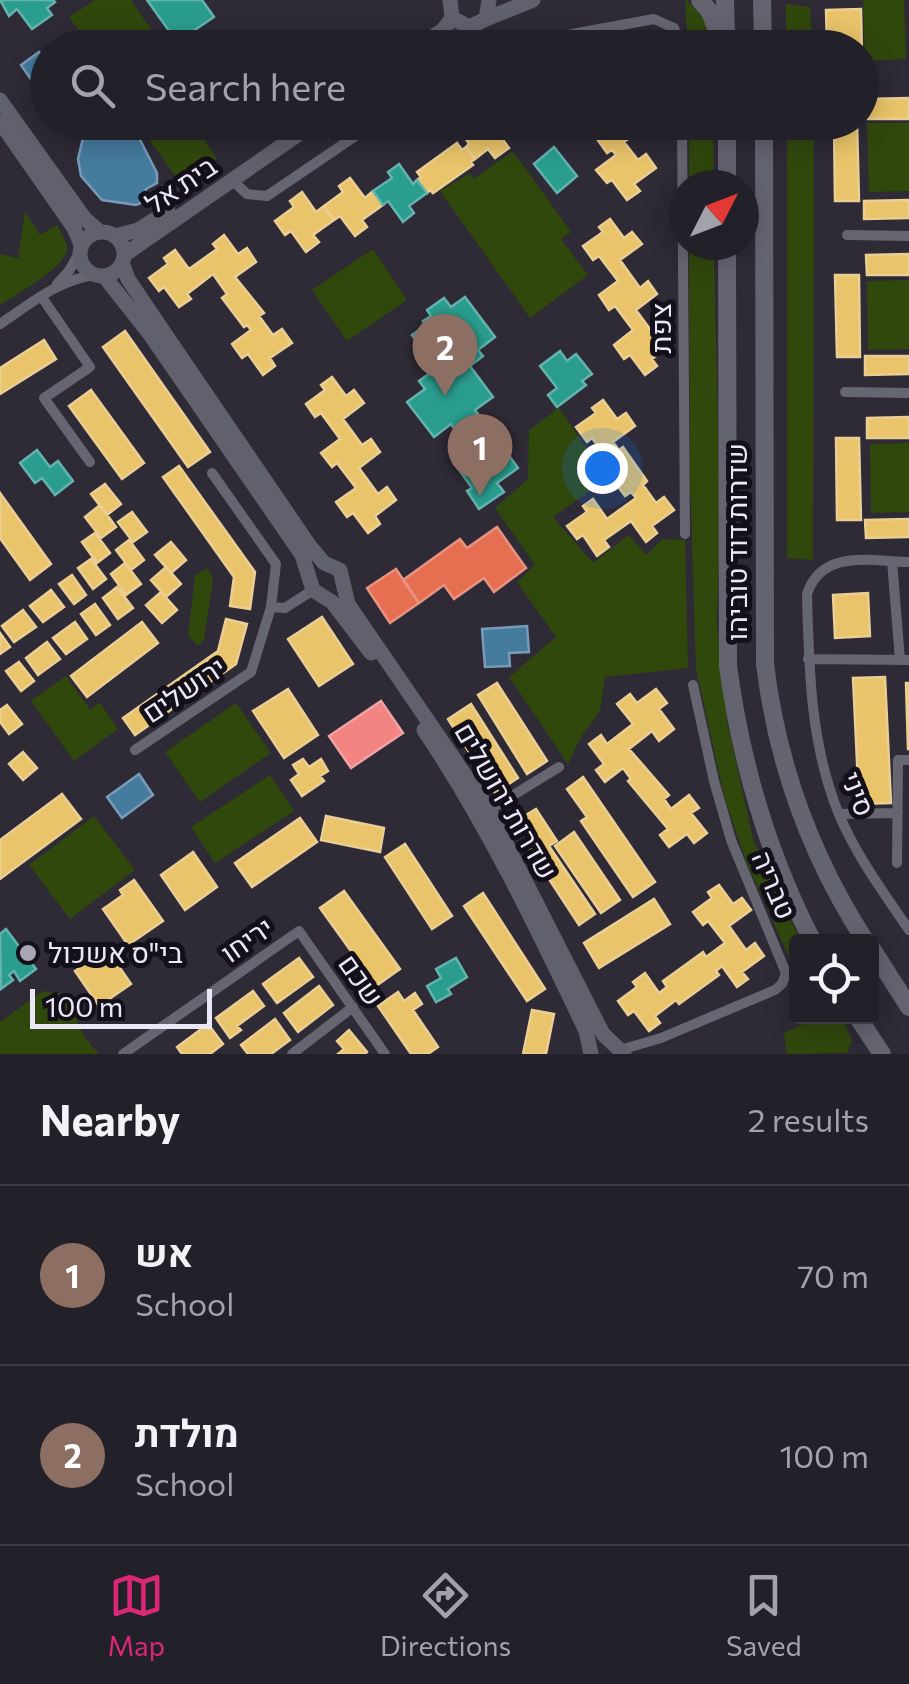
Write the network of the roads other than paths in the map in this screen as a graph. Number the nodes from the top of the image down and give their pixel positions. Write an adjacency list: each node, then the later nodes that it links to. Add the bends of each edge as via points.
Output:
1 (450, 0): 7 (street)
2 (489, 0): 7 (street, via 490,8)
3 (533, 0): 7 (street)
4 (700, 0): 13 (highway)
5 (725, 0): 14 (highway)
6 (762, 0): 15 (highway)
7 (470, 22): 8 (street); 9 (street); 10 (street)
8 (442, 30)
9 (458, 30)
10 (474, 30)
11 (594, 30): 12 (street, via 654,19)
12 (675, 30)
13 (718, 30)
14 (725, 30)
15 (763, 30)
16 (0, 100): 26 (street, via 85,219)
17 (0, 122): 29 (street, via 74,228)
18 (273, 140): 26 (street, בית אל, via 146,226)
19 (290, 140): 25 (street, בית אל)
20 (349, 140): 25 (street, via 267,196 247,194)
21 (682, 140): 40 (street, צפת)
22 (726, 140): 24 (highway)
23 (764, 140): 61 (highway, שדרות דוד טוביהו, via 762,613 771,712 813,846)
24 (727, 170)
25 (232, 180): 30 (street, בית אל)
26 (107, 234): 29 (street, via 88,236); 30 (street, via 122,244)
27 (847, 234): 28 (street)
28 (909, 236)
29 (80, 249): 32 (street, via 84,267); 33 (street)
30 (123, 259): 32 (street, via 115,272); 43 (street, via 128,279 160,328)
31 (727, 260): 60 (highway, שדרות דוד טוביהו, via 728,666 734,719 776,863)
32 (100, 276): 33 (street); 45 (street, שדרות ירושלים, via 149,332 302,555)
33 (52, 290): 34 (street)
34 (41, 296): 35 (street); 38 (street, via 90,367 44,398)
35 (0, 324)
36 (845, 392): 37 (street)
37 (909, 393)
38 (90, 462)
39 (212, 473): 46 (street, ירושלים, via 276,564)
40 (684, 534)
41 (892, 562): 42 (street, סיני); 47 (street, סיני, via 829,564 812,578); 48 (street)
42 (909, 562)
43 (324, 563): 44 (street, via 340,570); 45 (street, via 314,567)
44 (342, 585): 45 (street, via 335,593); 53 (street, שדרות ירושלים, via 348,604)
45 (316, 587): 46 (street, via 285,608); 71 (street, שדרות ירושלים, via 338,608 456,779 514,884)
46 (271, 607): 50 (street, ירושלים, via 251,672)
47 (808, 659): 48 (street); 55 (street, סיני, via 816,738)
48 (905, 660)
49 (693, 685): 66 (street, טבריה, via 731,840 786,973 776,990)
50 (135, 750)
51 (909, 760): 54 (street, via 898,760)
52 (559, 767): 53 (street)
53 (490, 810): 67 (street, שדרות ירושלים, via 603,1034)
54 (898, 813): 55 (street); 56 (street)
55 (839, 814): 57 (street, סיני)
56 (897, 863)
57 (904, 915): 58 (street, סיני)
58 (909, 930)
59 (299, 931): 63 (street, שכם); 68 (street, יריחו)
60 (810, 934)
61 (862, 934)
62 (879, 960): 64 (highway)
63 (353, 1007): 69 (street); 70 (street, שכם)
64 (909, 1007)
65 (862, 1024): 73 (highway)
66 (673, 1033): 67 (street, טבריה); 72 (street, טבריה)
67 (620, 1051): 71 (street)
68 (122, 1054)
69 (292, 1054)
70 (386, 1054)
71 (592, 1054)
72 (645, 1054)
73 (882, 1054)

